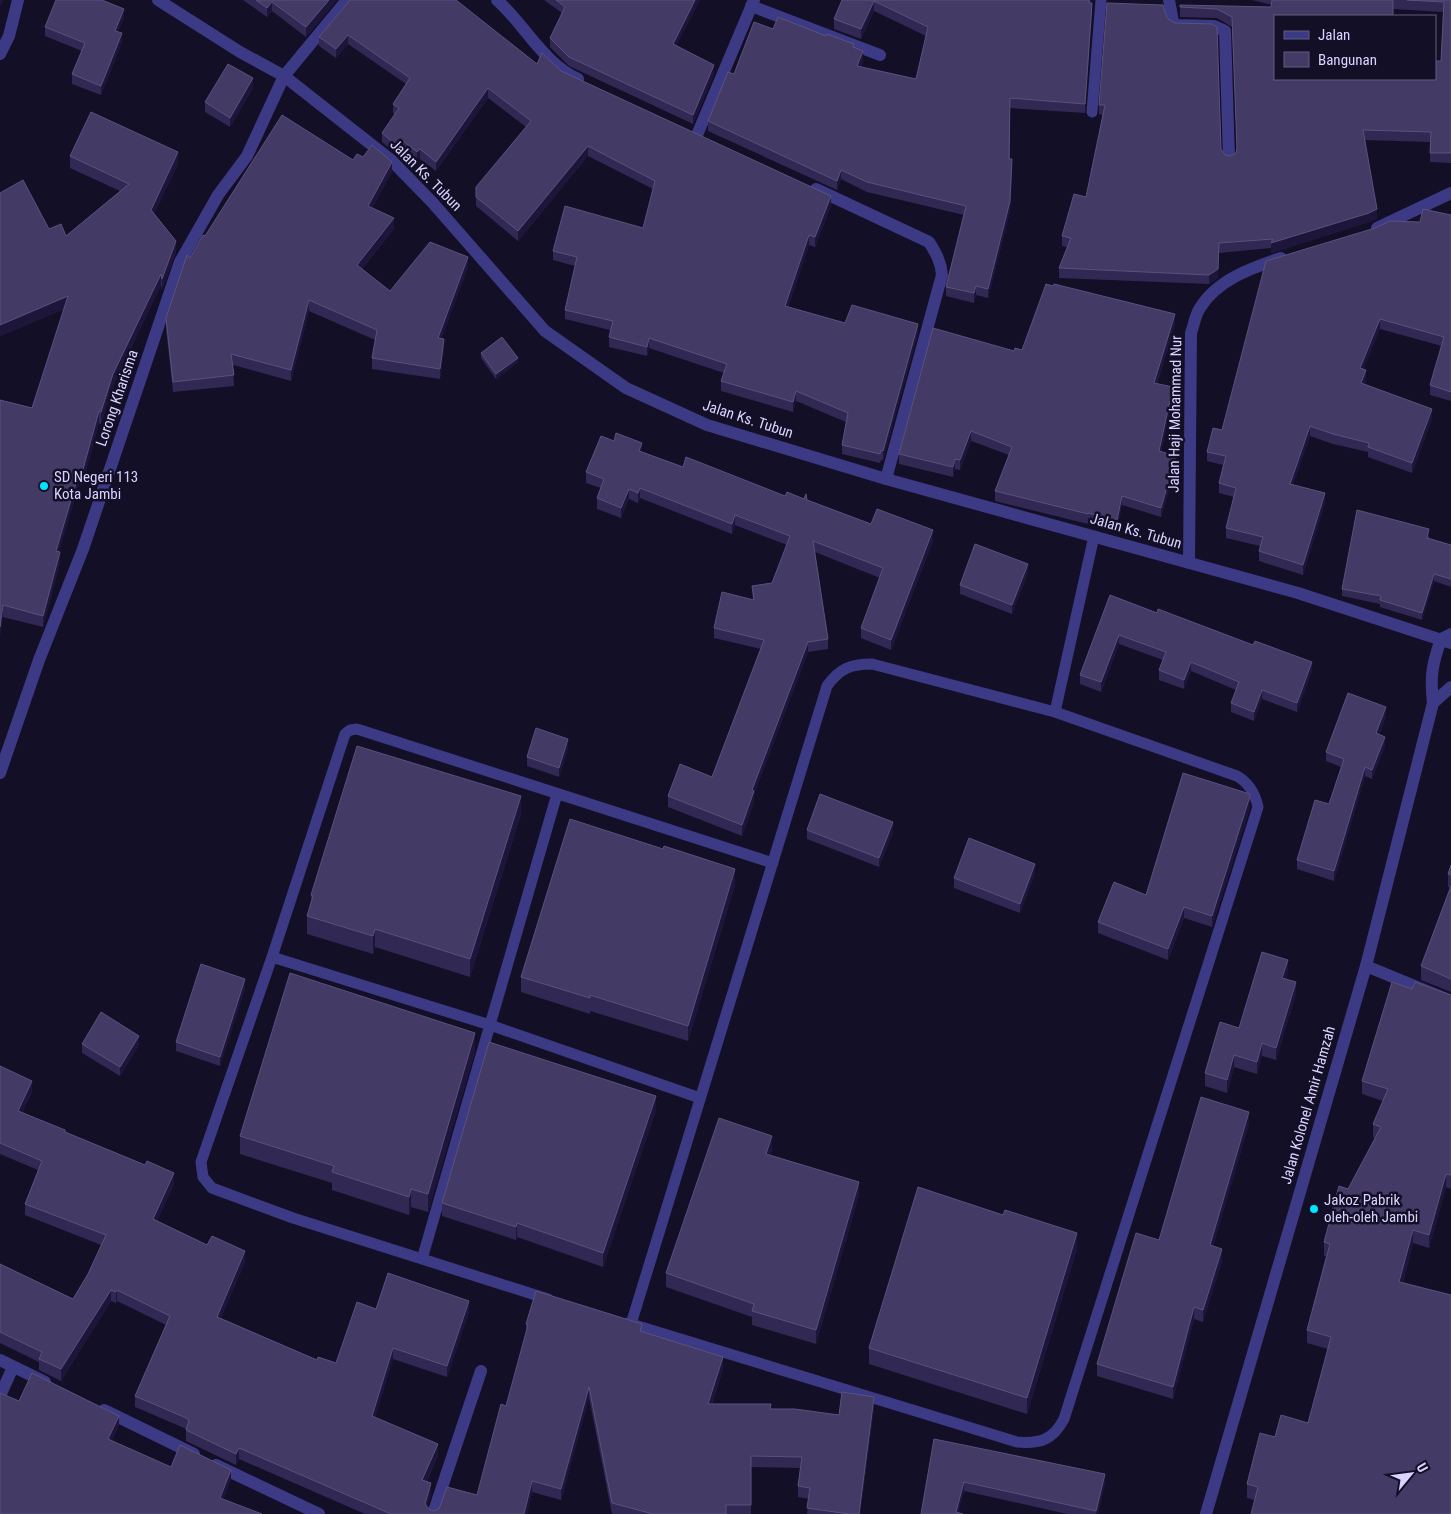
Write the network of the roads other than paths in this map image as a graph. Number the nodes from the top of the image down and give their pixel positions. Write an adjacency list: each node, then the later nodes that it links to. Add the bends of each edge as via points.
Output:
1 (18, 0): 8 (street, via 9,36)
2 (158, 0): 10 (street, Jalan Ks. Tubun)
3 (346, 0): 10 (street, Lorong Kharisma)
4 (497, 0): 11 (street, via 564,73)
5 (1101, 0): 12 (lane)
6 (1169, 0): 14 (street, via 1176,25 1214,26 1225,31)
7 (753, 3): 9 (street); 13 (street)
8 (0, 54)
9 (880, 55)
10 (284, 76): 19 (street, Jalan Ks. Tubun, via 391,160 545,331 626,388 707,425); 26 (street, Lorong Kharisma, via 247,156 218,195 180,262 83,549 39,660)
11 (591, 86)
12 (1092, 112)
13 (697, 135)
14 (1229, 158)
15 (802, 183): 19 (street, via 929,242 941,264 942,275)
16 (1451, 193): 17 (street)
17 (1362, 233)
18 (1296, 254): 21 (street, Jalan Haji Mohammad Nur, via 1249,268 1213,291 1199,309 1191,333)
19 (886, 479): 20 (street, Jalan Ks. Tubun)
20 (1094, 536): 21 (street, Jalan Ks. Tubun); 25 (lane)
21 (1189, 563): 22 (street, Jalan Ks. Tubun)
22 (1448, 638): 24 (street, Jalan Kolonel Amir Hamzah, via 1432,664)
23 (1451, 687): 24 (street)
24 (1433, 703): 30 (street, Jalan Kolonel Amir Hamzah)
25 (1055, 712): 28 (lane, via 872,664 854,664 844,669 827,686); 33 (lane, via 1237,776 1251,788 1258,807 1064,1419 1057,1431 1032,1443 1017,1442 626,1323)
26 (0, 773)
27 (557, 794): 28 (lane); 29 (lane, via 357,729 350,730 345,734); 32 (lane)
28 (773, 863): 33 (lane)
29 (272, 956): 32 (lane); 34 (lane, via 201,1162 203,1177 212,1188 230,1195)
30 (1366, 966): 31 (street); 44 (street, Jalan Kolonel Amir Hamzah)
31 (1451, 1002)
32 (490, 1025): 33 (lane); 34 (lane)
33 (700, 1098)
34 (422, 1259): 35 (lane)
35 (555, 1300)
36 (0, 1360): 37 (street)
37 (14, 1367): 39 (street); 40 (street)
38 (481, 1371): 43 (street)
39 (58, 1389)
40 (0, 1396)
41 (94, 1406): 42 (street)
42 (319, 1514)
43 (433, 1514)
44 (1206, 1514)

